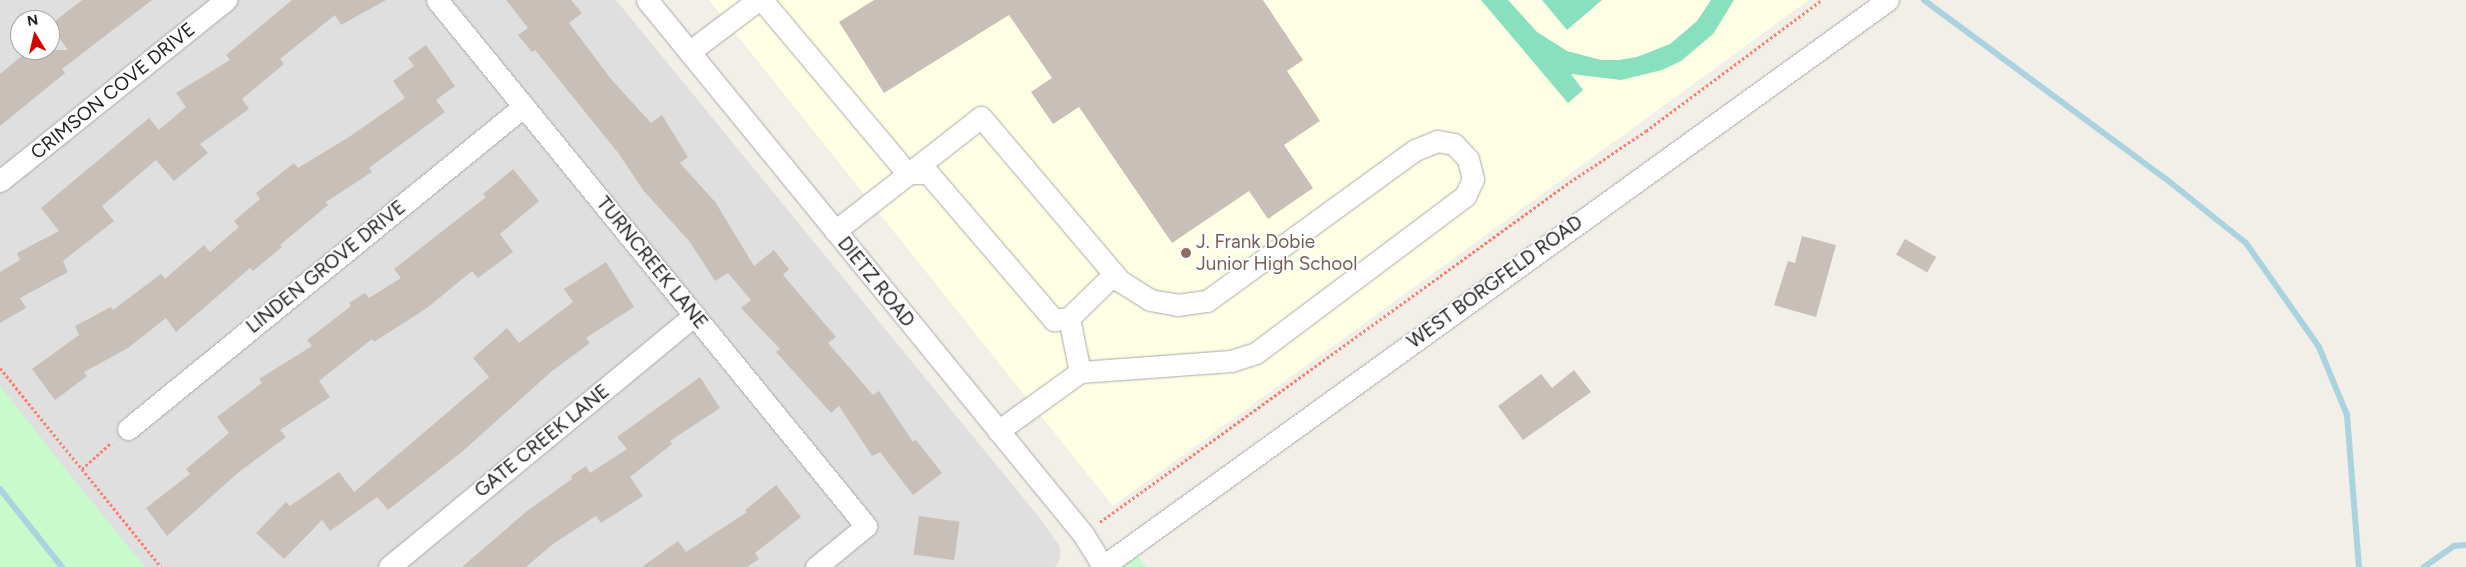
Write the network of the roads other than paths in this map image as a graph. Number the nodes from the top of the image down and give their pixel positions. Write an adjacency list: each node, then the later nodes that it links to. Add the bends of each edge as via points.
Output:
1 (226, 0): 10 (street, CRIMSON COVE DRIVE)
2 (437, 0): 8 (street, TURNCREEK LANE)
3 (647, 0): 7 (street, DIETZ ROAD)
4 (758, 0): 7 (street)
5 (762, 0): 9 (street)
6 (1888, 0): 20 (street, WEST BORGFELD ROAD)
7 (689, 52): 11 (street, DIETZ ROAD)
8 (524, 106): 13 (street, TURNCREEK LANE); 16 (street, LINDEN GROVE DRIVE)
9 (907, 173): 11 (street); 12 (street, via 981,117); 14 (street, via 928,173 1054,320)
10 (0, 181)
11 (835, 231): 17 (street, DIETZ ROAD)
12 (1114, 274): 14 (street); 15 (street, via 1150,300 1177,305 1206,301 1415,150 1437,141 1454,144 1468,159 1473,179 1466,196 1256,353 1231,361)
13 (695, 315): 18 (street, GATE CREEK LANE); 19 (street, TURNCREEK LANE, via 866,526)
14 (1069, 318): 15 (street)
15 (1080, 372): 17 (street)
16 (128, 429)
17 (998, 431): 20 (street, DIETZ ROAD, via 1083,534)
18 (389, 567)
19 (816, 567)
20 (1103, 567)

